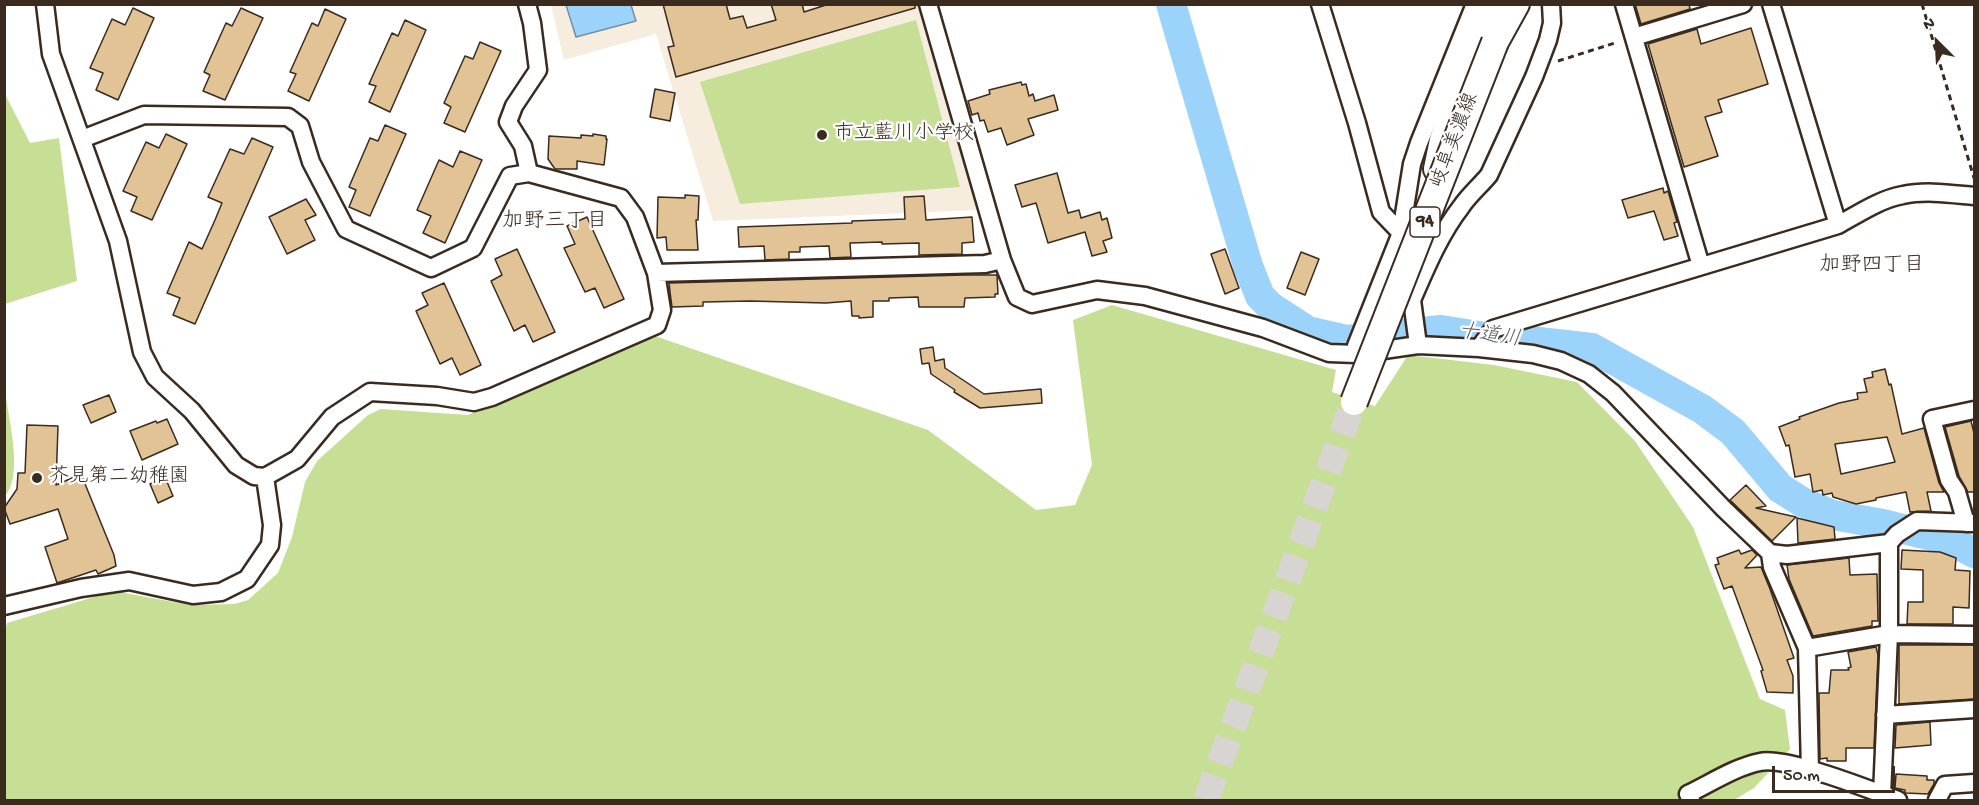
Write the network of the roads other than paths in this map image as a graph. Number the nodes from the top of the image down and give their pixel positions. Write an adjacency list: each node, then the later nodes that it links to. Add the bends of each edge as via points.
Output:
1 (45, 4): 15 (street, via 51,54)
2 (526, 4): 16 (street, via 538,70 508,122 523,146)
3 (928, 4): 20 (street)
4 (1320, 4): 19 (street, via 1381,212)
5 (1475, 4): 19 (street, via 1412,164)
6 (1489, 4): 19 (main road, 94, bridge)
7 (1510, 4): 14 (main road, 岐阜美濃線 / 94)
8 (1516, 4): 14 (main road, 94)
9 (1551, 4): 23 (street, via 1552,23 1539,65 1489,175 1461,206)
10 (1624, 4): 13 (street)
11 (1743, 4): 13 (street)
12 (1771, 4): 18 (street)
13 (1634, 37): 21 (street)
14 (1495, 42): 19 (main road, 岐阜美濃線 / 94, bridge)
15 (82, 139): 16 (street, via 144,115 288,117 300,126 311,162 346,229 431,268 473,248 510,176); 29 (street, via 118,241 142,352 155,377 192,411 236,465 254,476)
16 (529, 173): 22 (street, via 621,198 635,217)
17 (1974, 196): 18 (street, via 1904,194)
18 (1838, 225): 21 (street)
19 (1406, 235): 23 (street); 26 (street, via 1356,346); 27 (main road, 岐阜美濃線 / 94, bridge)
20 (1002, 260): 22 (street, via 985,264); 26 (street, via 1017,297 1032,304 1097,290 1145,296 1263,328 1329,353)
21 (1701, 266): 25 (street, via 1493,328)
22 (656, 273): 29 (street, via 662,310 657,325 474,402 369,392 332,417 297,459)
23 (1412, 300): 24 (street)
24 (1417, 337): 25 (street); 26 (street)
25 (1483, 342): 32 (street, via 1561,361 1589,374 1613,393)
26 (1356, 354)
27 (1352, 407)
28 (1974, 410): 30 (street, via 1932,419 1949,480)
29 (265, 477): 33 (street, via 272,525 270,545 247,579 221,592 193,595 129,581)
30 (1970, 523): 31 (street, via 1917,521)
31 (1893, 538): 32 (street, via 1787,555); 34 (street)
32 (1770, 553): 36 (street, via 1772,567)
33 (4, 606)
34 (1889, 634): 35 (street); 36 (street); 38 (street)
35 (1974, 635)
36 (1807, 648): 39 (street)
37 (1974, 709): 38 (street)
38 (1885, 715): 41 (street)
39 (1810, 770): 41 (street); 42 (street, via 1778,761 1761,762 1688,794)
40 (1974, 783): 43 (street, via 1945,785)
41 (1890, 798)
42 (1691, 801)
43 (1937, 801)

